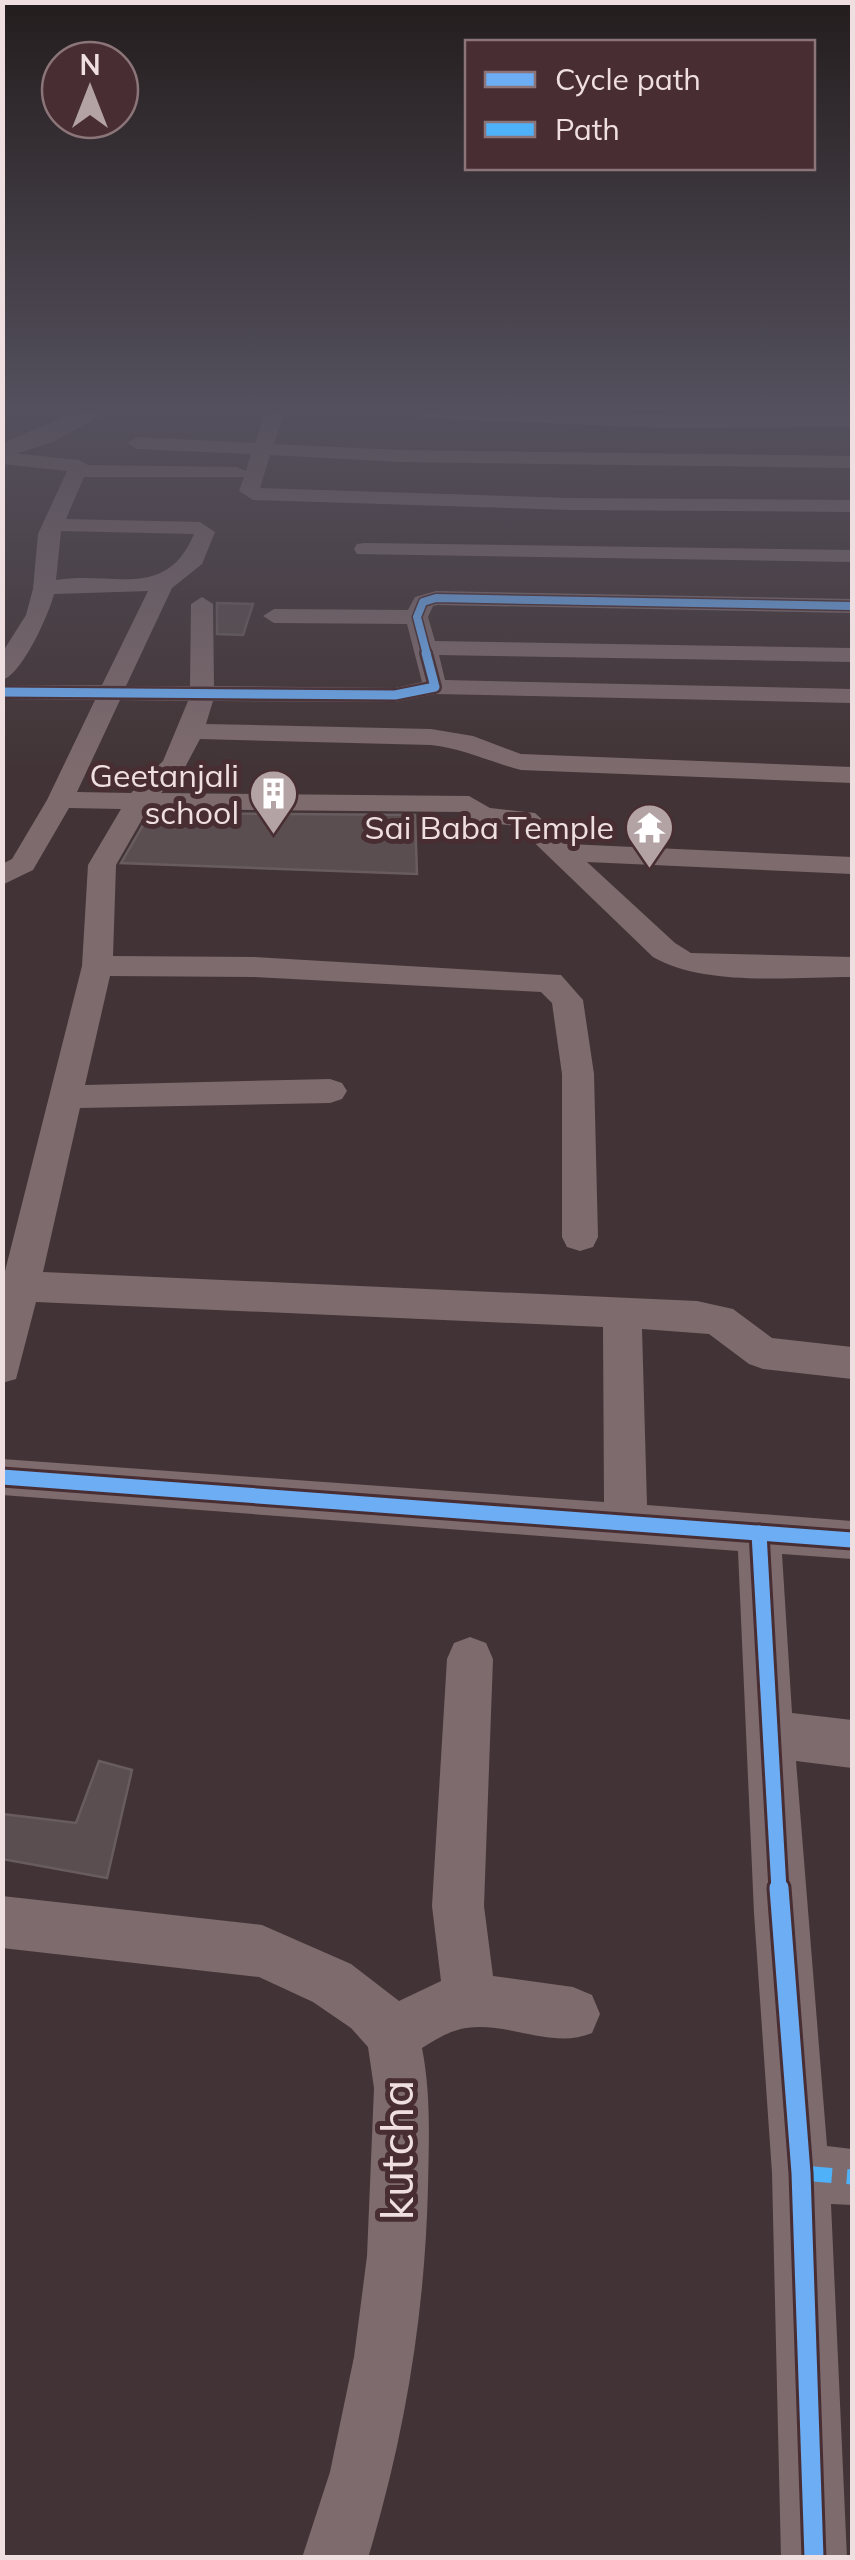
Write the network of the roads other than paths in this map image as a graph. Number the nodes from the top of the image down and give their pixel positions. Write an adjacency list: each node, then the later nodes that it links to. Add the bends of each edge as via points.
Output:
1 (52, 531): 10 (street)
2 (204, 531): 9 (street, via 194,560)
3 (554, 531): 7 (street)
4 (680, 531): 7 (street)
5 (765, 531): 7 (street)
6 (365, 549): 7 (street)
7 (684, 555): 8 (street); 12 (street); 14 (street, via 436,598)
8 (852, 556)
9 (162, 585): 10 (street); 20 (street)
10 (44, 588): 17 (street)
11 (202, 604): 21 (street)
12 (852, 606)
13 (274, 616): 14 (street)
14 (411, 617): 15 (street)
15 (425, 648): 16 (street); 18 (street)
16 (852, 655)
17 (2, 672)
18 (423, 690): 21 (street); 23 (street)
19 (2, 692): 20 (street)
20 (110, 694): 21 (street); 27 (street)
21 (202, 695): 24 (street)
22 (852, 696): 23 (street)
23 (463, 720): 24 (street, via 432,737); 25 (street, via 489,754 521,762)
24 (190, 730): 26 (street, via 174,765)
25 (852, 775)
26 (141, 798): 27 (street); 28 (street, via 469,804 482,815 524,819); 31 (street, via 102,865)
27 (60, 800): 30 (street, via 23,864)
28 (557, 852): 29 (street); 32 (street, via 683,961)
29 (852, 864)
30 (2, 877)
31 (97, 966): 34 (street); 35 (street, via 550,982 567,1000 578,1074)
32 (852, 967)
33 (330, 1091): 34 (street)
34 (66, 1097): 36 (street)
35 (580, 1237)
36 (20, 1286): 37 (street); 39 (street)
37 (622, 1314): 38 (street, via 719,1320 763,1353); 41 (street)
38 (852, 1362)
39 (2, 1367)
40 (2, 1476): 41 (street)
41 (626, 1525): 42 (street)
42 (759, 1532): 43 (street); 45 (street)
43 (852, 1540)
44 (470, 1658): 48 (street, via 458,1906)
45 (770, 1734): 46 (street); 51 (street)
46 (852, 1744)
47 (2, 1922): 50 (street, kutcha, via 262,1951 332,1983)
48 (470, 2000): 49 (street); 50 (street, via 436,2009)
49 (573, 2014)
50 (393, 2035): 52 (street, kutcha, via 402,2088 386,2357 362,2472)
51 (827, 2175): 53 (street)
52 (335, 2558)
53 (814, 2558)

